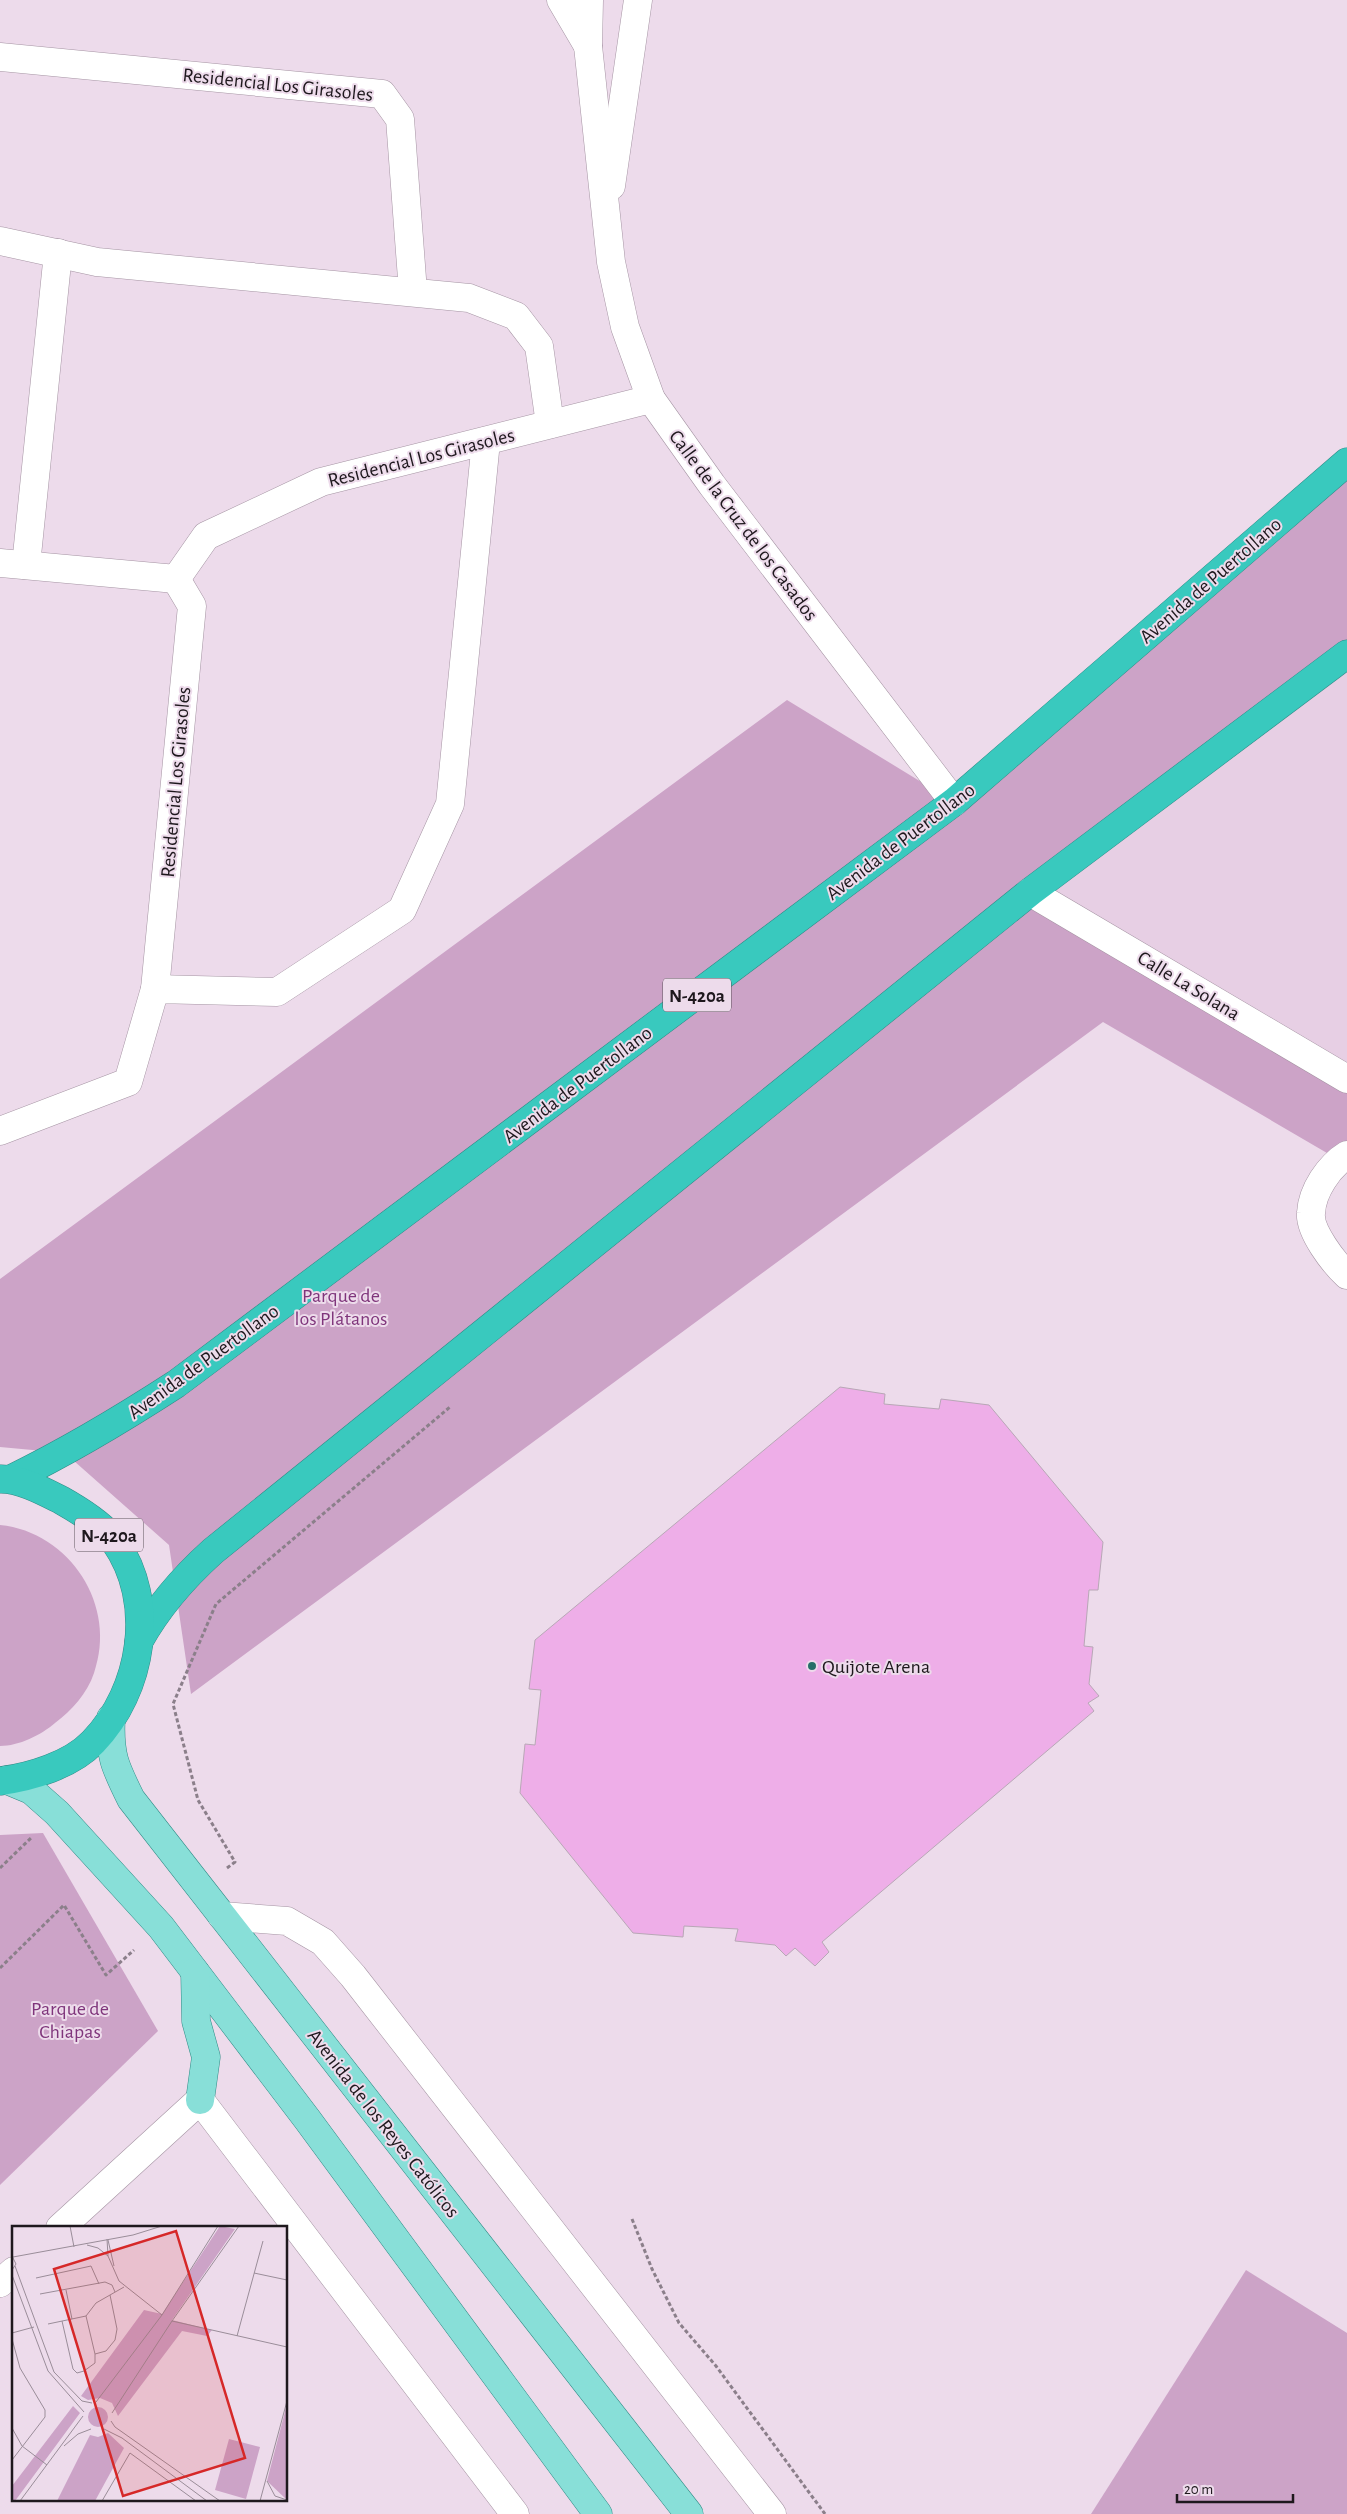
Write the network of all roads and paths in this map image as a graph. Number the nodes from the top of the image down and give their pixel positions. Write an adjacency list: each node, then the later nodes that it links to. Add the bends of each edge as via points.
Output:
1 (561, 0): 4 (street)
2 (589, 0): 4 (street)
3 (638, 0): 6 (street)
4 (588, 46): 6 (street, via 599,167)
5 (0, 57): 9 (street, Residencial Los Girasoles, via 382,94 400,119)
6 (607, 215): 10 (street, Calle de la Cruz de los Casados, via 611,262 626,328)
7 (0, 241): 8 (street)
8 (58, 254): 9 (street, via 97,262); 14 (street)
9 (413, 292): 11 (street, via 469,298 516,316 539,346)
10 (651, 399): 11 (street, Residencial Los Girasoles); 17 (street, Calle de la Cruz de los Casados, via 712,485)
11 (550, 424): 12 (street, Residencial Los Girasoles)
12 (486, 441): 15 (street, Residencial Los Girasoles, via 321,482 206,536); 19 (street, via 450,804 402,910 277,992)
13 (1347, 462): 17 (highway, Avenida de Puertollano / N-420a)
14 (13, 564): 15 (street)
15 (176, 579): 19 (street, Residencial Los Girasoles, via 192,606)
16 (1347, 654): 18 (highway, N-420a)
17 (954, 802): 25 (highway, Avenida de Puertollano / N-420a, via 176,1384 80,1445)
18 (1030, 892): 20 (street, Calle La Solana); 26 (highway, N-420a, via 213,1551 184,1576 155,1612)
19 (155, 988): 21 (street, Residencial Los Girasoles, via 128,1082)
20 (1347, 1079)
21 (0, 1131)
22 (1347, 1155): 23 (street, via 1339,1160 1318,1188 1310,1214 1333,1263)
23 (1347, 1275)
24 (453, 1404): 31 (path, via 216,1604 173,1704 198,1800 235,1862)
25 (5, 1479): 26 (highway, N-420a, via 48,1494 78,1510 114,1540 133,1574 139,1602)
26 (140, 1641): 27 (highway, N-420a, via 130,1686)
27 (111, 1718): 28 (highway, N-420a, via 93,1742 66,1761); 31 (main road, Avenida de los Reyes Católicos, via 110,1743 114,1764 131,1799)
28 (4, 1781): 29 (main road, via 31,1790)
29 (57, 1812): 30 (path); 33 (main road)
30 (0, 1868)
31 (201, 1889): 32 (main road, Avenida de los Reyes Católicos)
32 (222, 1916): 43 (main road, Avenida de los Reyes Católicos); 44 (street, via 287,1922 323,1942 353,1976)
33 (161, 1927): 34 (path, via 106,1975 64,1905); 35 (main road)
34 (0, 1968)
35 (195, 1972): 36 (main road, via 196,2021 206,2057); 42 (main road)
36 (200, 2100): 38 (street); 41 (street)
37 (632, 2219): 45 (path, via 679,2323 716,2366)
38 (62, 2226)
39 (12, 2273): 40 (street)
40 (0, 2283)
41 (515, 2514)
42 (598, 2514)
43 (689, 2514)
44 (772, 2514)
45 (824, 2514)

